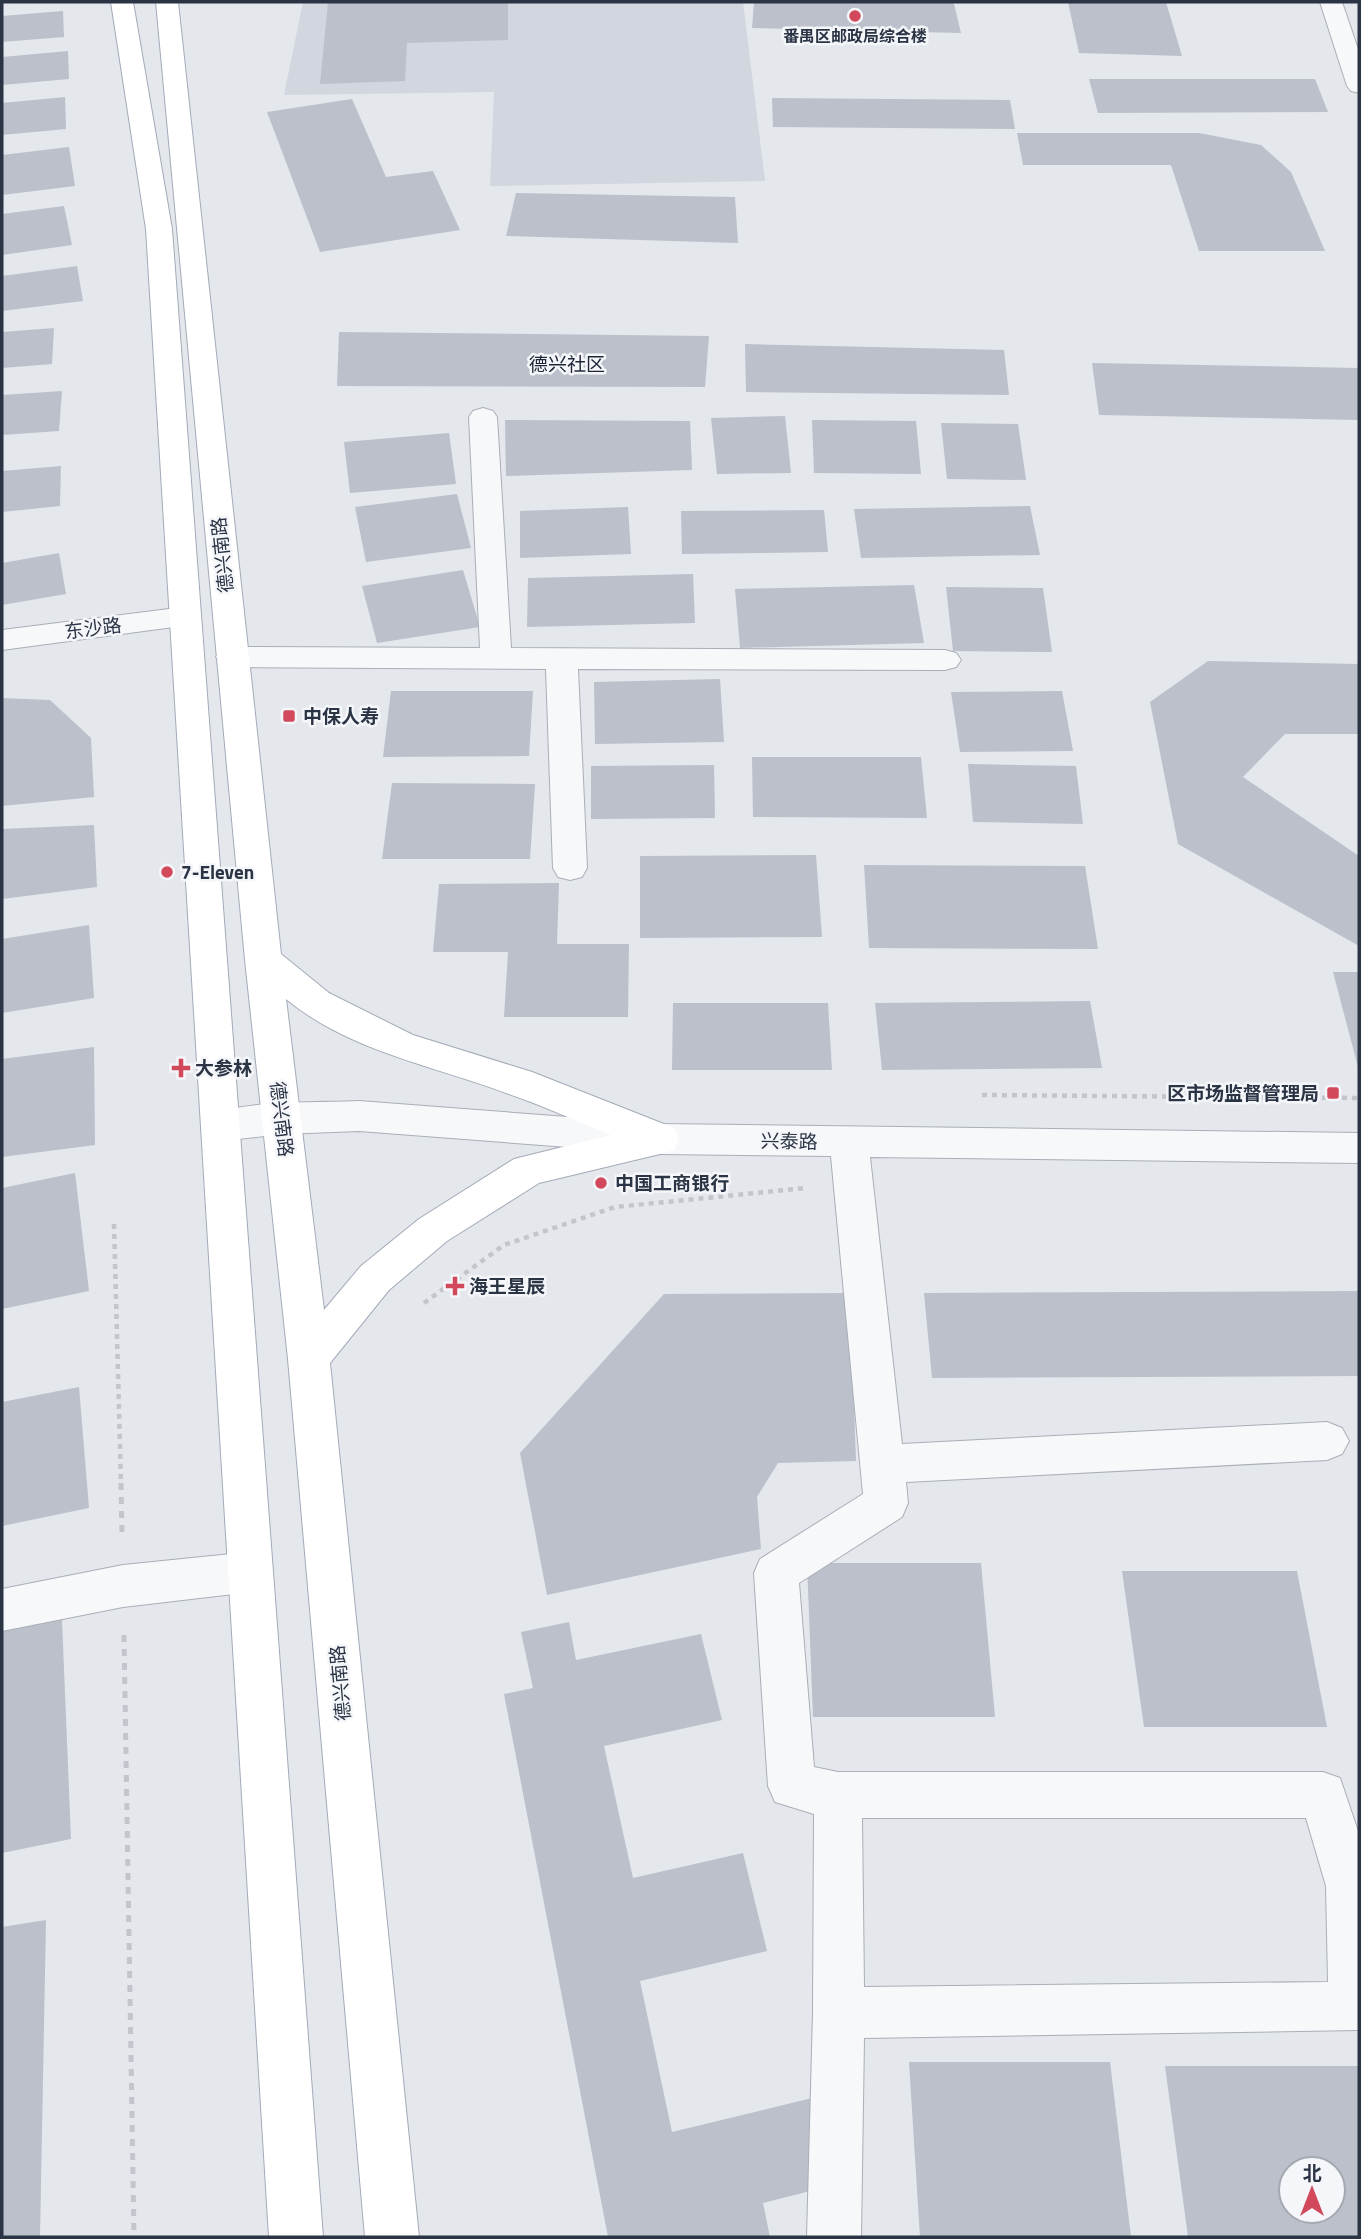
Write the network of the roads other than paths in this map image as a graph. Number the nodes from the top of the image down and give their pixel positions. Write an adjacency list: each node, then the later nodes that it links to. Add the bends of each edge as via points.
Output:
1 (122, 2): 6 (main road, 德兴南路, via 159,229)
2 (167, 2): 8 (main road, 德兴南路)
3 (1331, 2): 4 (street)
4 (1359, 86)
5 (483, 417): 9 (street)
6 (185, 617): 7 (street, 东沙路); 15 (main road, 德兴南路)
7 (2, 640)
8 (233, 657): 9 (street); 13 (main road, 德兴南路)
9 (496, 657): 10 (street)
10 (562, 657): 11 (street); 12 (street)
11 (945, 660)
12 (570, 869)
13 (263, 960): 14 (main road, 德兴南路); 16 (main road, via 316,1003 400,1045 519,1082)
14 (282, 1118): 15 (street, 兴泰路); 16 (street, 兴泰路, via 359,1116); 19 (main road, 德兴南路)
15 (220, 1126): 22 (main road, 德兴南路)
16 (660, 1139): 18 (street, 兴泰路); 19 (main road, via 518,1176 433,1230 375,1278)
17 (1359, 1148): 18 (street, 兴泰路)
18 (852, 1162): 21 (street)
19 (309, 1359): 28 (main road, 德兴南路)
20 (1327, 1441): 21 (street)
21 (883, 1464): 24 (street, via 886,1503 776,1573 792,1786)
22 (251, 1572): 23 (street, via 123,1586); 27 (main road, 德兴南路)
23 (2, 1611)
24 (838, 1795): 25 (street, via 1323,1795); 26 (street)
25 (1355, 1886): 26 (street, via 1354,2007)
26 (839, 2013): 29 (street)
27 (296, 2237)
28 (392, 2237)
29 (834, 2237)

